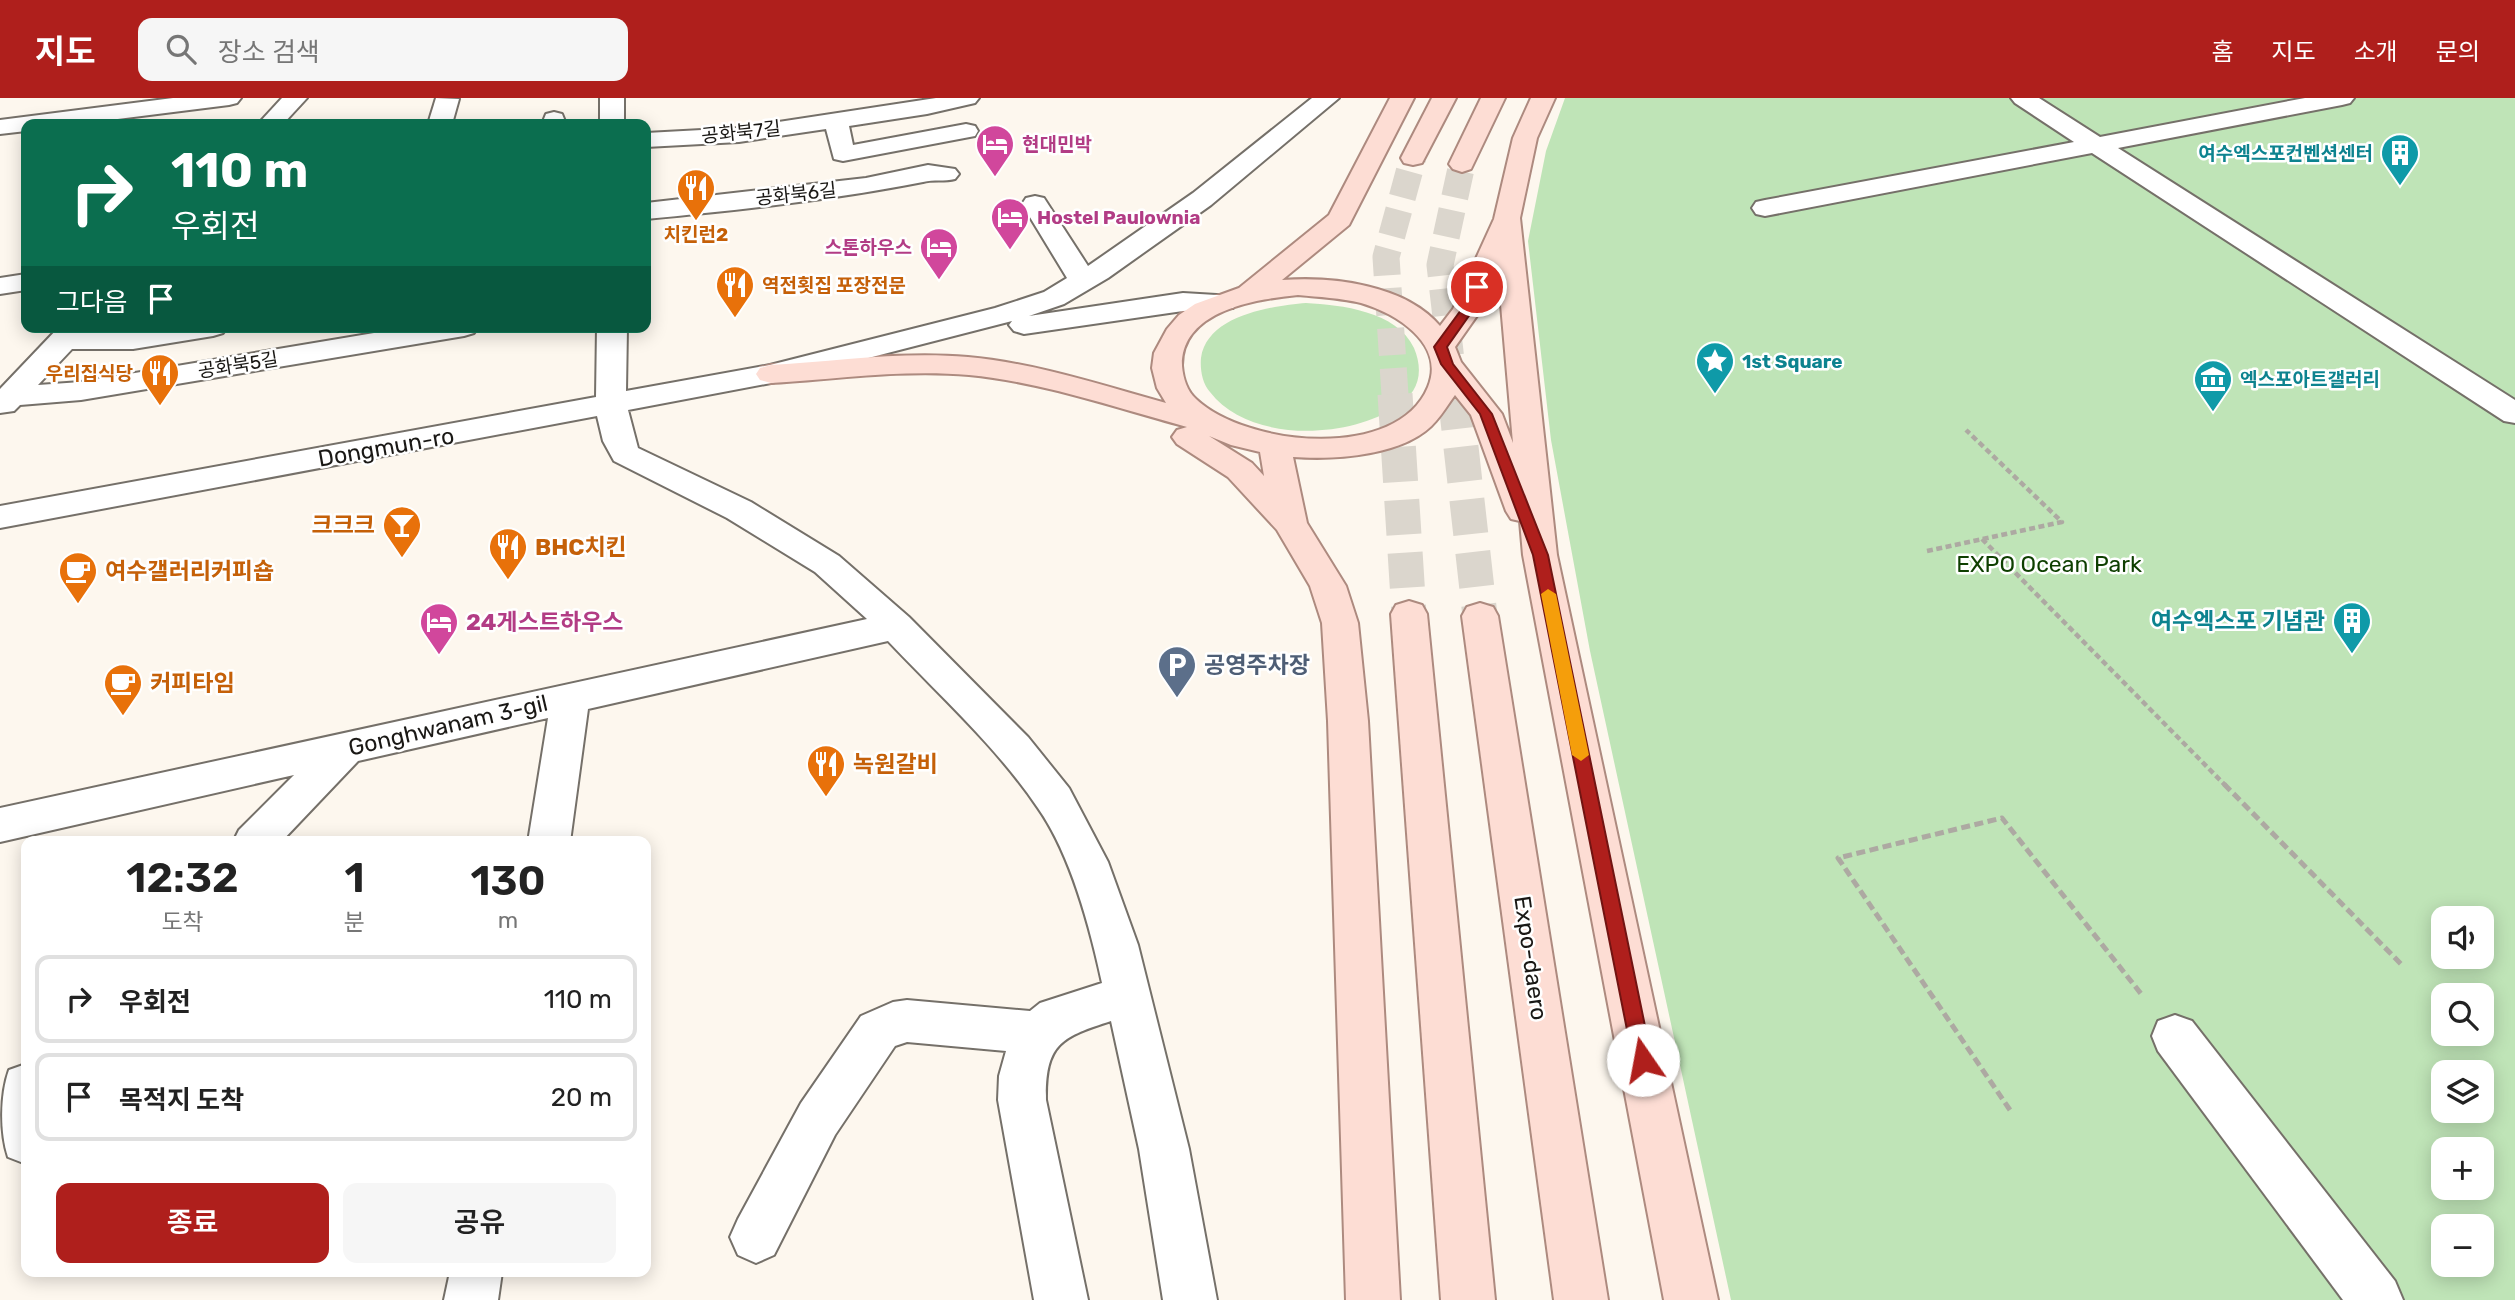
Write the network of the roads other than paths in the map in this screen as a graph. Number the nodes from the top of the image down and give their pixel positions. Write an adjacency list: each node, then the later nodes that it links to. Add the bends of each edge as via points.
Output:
1 (229, 98): 13 (street)
2 (295, 98): 14 (street)
3 (612, 98): 16 (street)
4 (967, 98): 17 (street, 공화북7길)
5 (1327, 98): 30 (street, via 1202,199)
6 (1402, 98): 33 (main road, via 1340,219)
7 (1444, 98): 23 (main road)
8 (1493, 98): 24 (main road)
9 (1544, 98): 29 (main road, via 1525,138)
10 (2023, 98): 22 (street)
11 (2342, 98): 22 (street)
12 (447, 99): 15 (street)
13 (63, 119)
14 (275, 119)
15 (441, 119)
16 (612, 119)
17 (836, 121): 20 (street, via 843,154); 21 (street, 공화북7길, via 739,135)
18 (21, 124): 19 (street)
19 (0, 127)
20 (966, 131)
21 (651, 140)
22 (2096, 145): 27 (street); 44 (street)
23 (1413, 158)
24 (1462, 164)
25 (946, 174): 28 (street, 공화북6길)
26 (1035, 204): 30 (street)
27 (1765, 208)
28 (651, 210)
29 (1507, 218): 39 (main road); 49 (main road)
30 (1083, 281): 38 (street, via 1036,304)
31 (21, 283): 32 (street)
32 (0, 286)
33 (1236, 298): 38 (street, via 1148,306); 39 (main road, via 1298,287 1375,298 1431,332); 45 (main road, via 1186,326 1168,357 1167,371 1178,398)
34 (70, 333): 35 (street, 공화북5길, via 133,340); 42 (street)
35 (176, 333)
36 (428, 333): 42 (street, 공화북5길)
37 (612, 333): 43 (street)
38 (892, 345): 40 (street, Dongmun-ro)
39 (1444, 356): 46 (main road, via 1446,381 1440,397 1428,412 1389,436 1334,449); 49 (main road, via 1486,414)
40 (771, 374): 41 (main road, via 948,365 1031,376); 43 (street, Dongmun-ro)
41 (1101, 396): 45 (main road); 48 (main road, via 1217,454 1240,470)
42 (5, 402)
43 (612, 405): 47 (street, Dongmun-ro); 52 (street, via 618,443 625,454 794,542 846,580)
44 (2515, 414)
45 (1204, 422): 46 (main road, via 1237,438)
46 (1275, 447): 48 (main road)
47 (0, 517)
48 (1290, 523): 68 (main road, via 1328,586 1340,623)
49 (1541, 555): 71 (main road)
50 (1409, 614): 69 (main road)
51 (1480, 616): 70 (main road, Expo-daero)
52 (896, 626): 53 (street, Gonghwanam 3-gil); 58 (street, via 1014,748 1055,799 1087,862)
53 (570, 698): 54 (street, Gonghwanam 3-gil); 57 (street)
54 (346, 748): 55 (street, Gonghwanam 3-gil); 56 (street)
55 (0, 825)
56 (260, 836)
57 (550, 836)
58 (1128, 995): 59 (street, via 1056,1018); 67 (street, via 1164,1149)
59 (1039, 1033): 63 (street, via 907,1021 878,1031 818,1118); 66 (street, via 1027,1053 1022,1100)
60 (2175, 1036): 72 (street)
61 (21, 1103): 62 (street, via 16,1120)
62 (21, 1133)
63 (756, 1237)
64 (475, 1277): 65 (street)
65 (471, 1300)
66 (1061, 1300)
67 (1190, 1300)
68 (1373, 1300)
69 (1468, 1300)
70 (1581, 1300)
71 (1691, 1300)
72 (2376, 1300)

